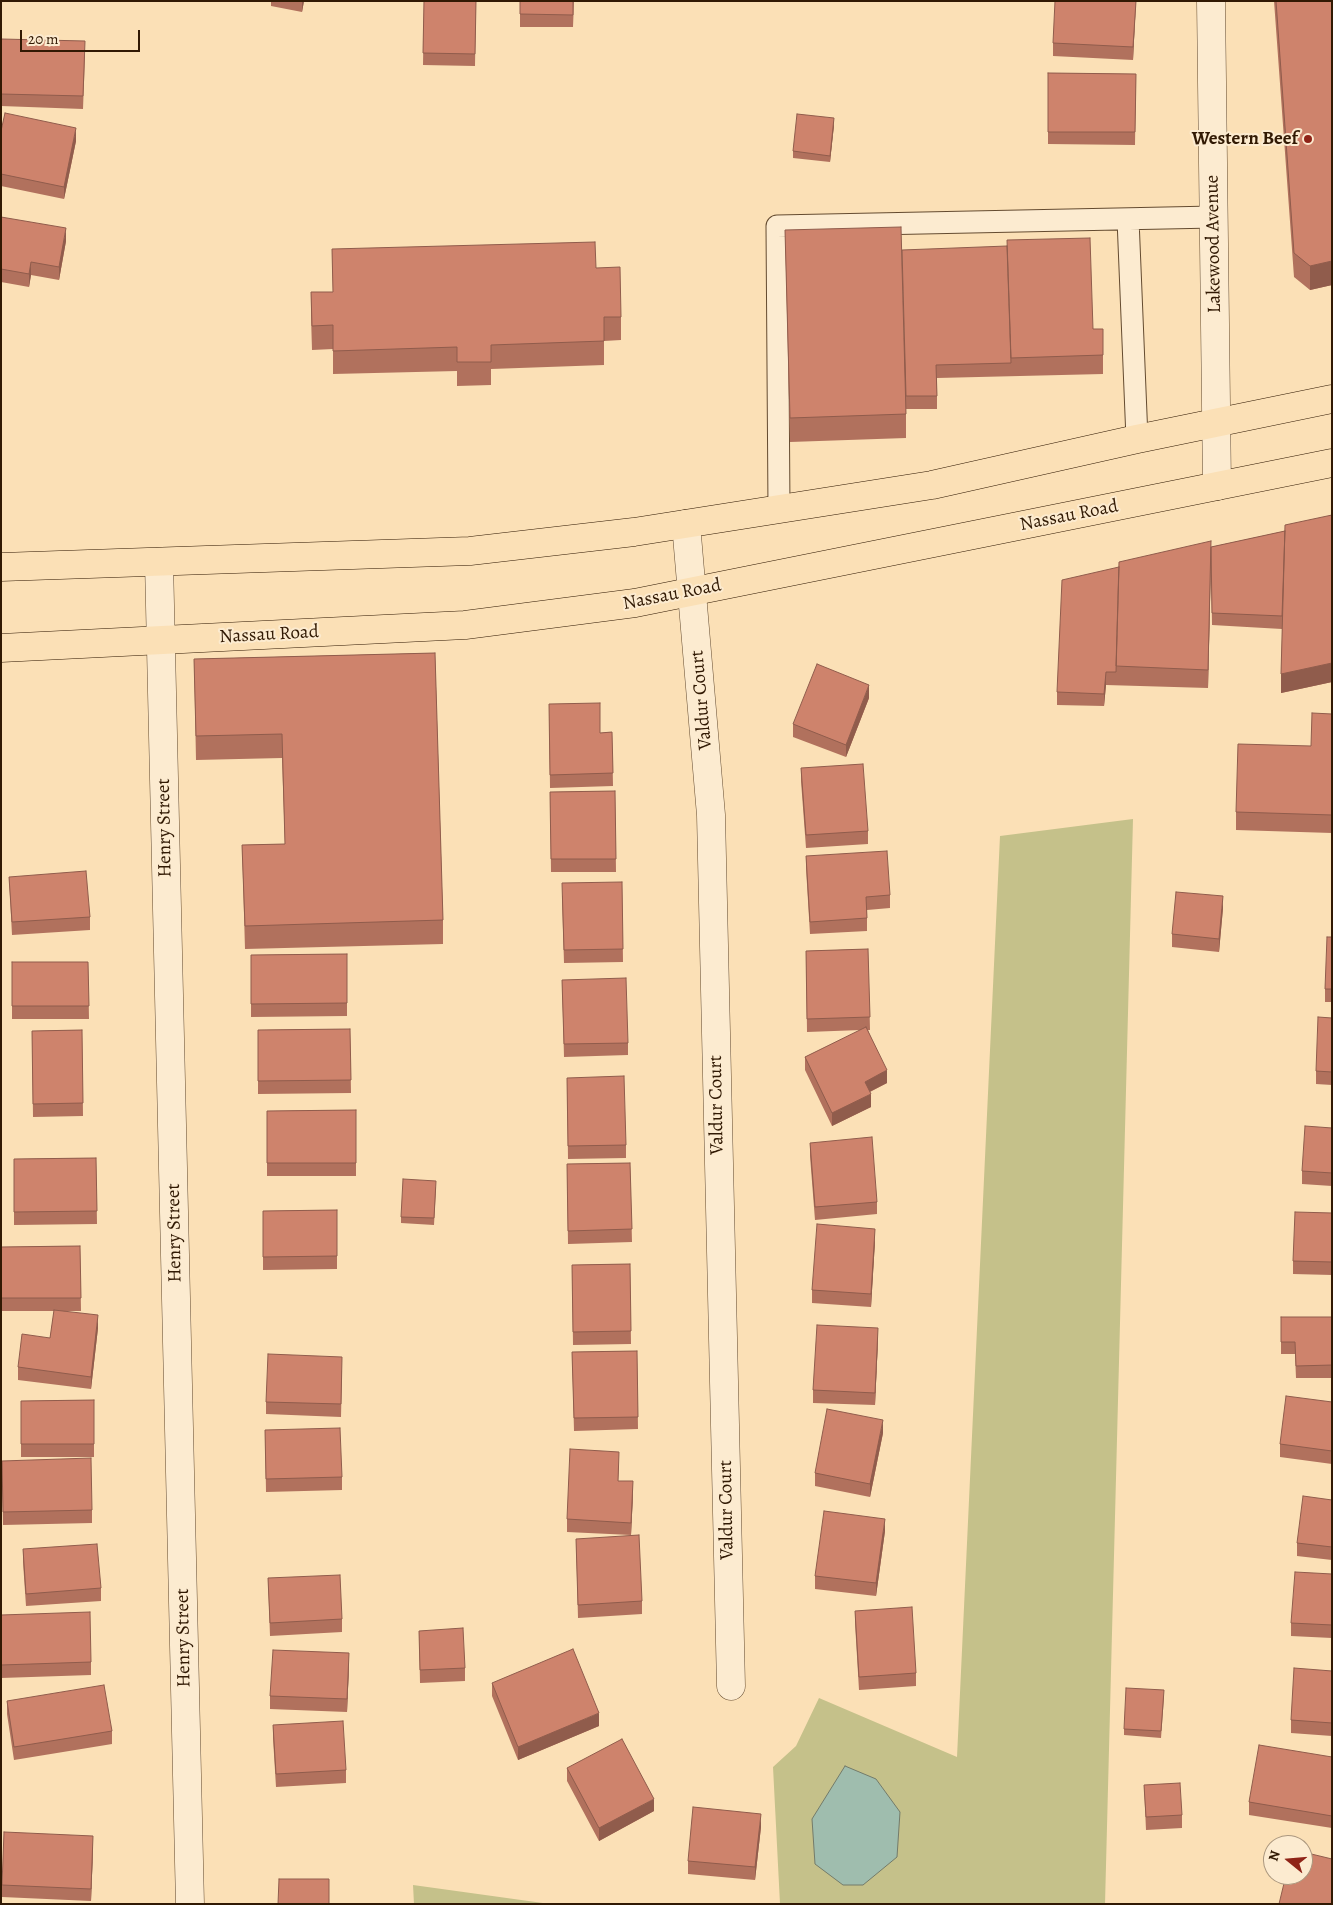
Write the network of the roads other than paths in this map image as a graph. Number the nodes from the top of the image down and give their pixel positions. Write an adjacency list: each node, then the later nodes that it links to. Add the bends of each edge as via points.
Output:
1 (1211, 1): 2 (street, Lakewood Avenue)
2 (1214, 217): 3 (lane); 5 (street, Lakewood Avenue)
3 (1128, 219): 6 (lane); 9 (lane, via 777,226)
4 (1332, 399): 5 (main road)
5 (1216, 423): 6 (main road); 8 (street, Lakewood Avenue)
6 (1137, 438): 9 (main road, via 932,485)
7 (1332, 463): 8 (main road, Nassau Road)
8 (1217, 486): 13 (main road, Nassau Road)
9 (779, 509): 10 (main road)
10 (686, 524): 11 (main road, via 470,551); 13 (street, Valdur Court)
11 (159, 562): 12 (main road); 14 (street, Henry Street)
12 (1, 567)
13 (693, 591): 14 (main road, Nassau Road, via 635,603 465,625); 16 (street, Valdur Court, via 711,816)
14 (161, 640): 15 (main road, Nassau Road); 17 (street, Henry Street)
15 (1, 648)
16 (731, 1686)
17 (190, 1904)

